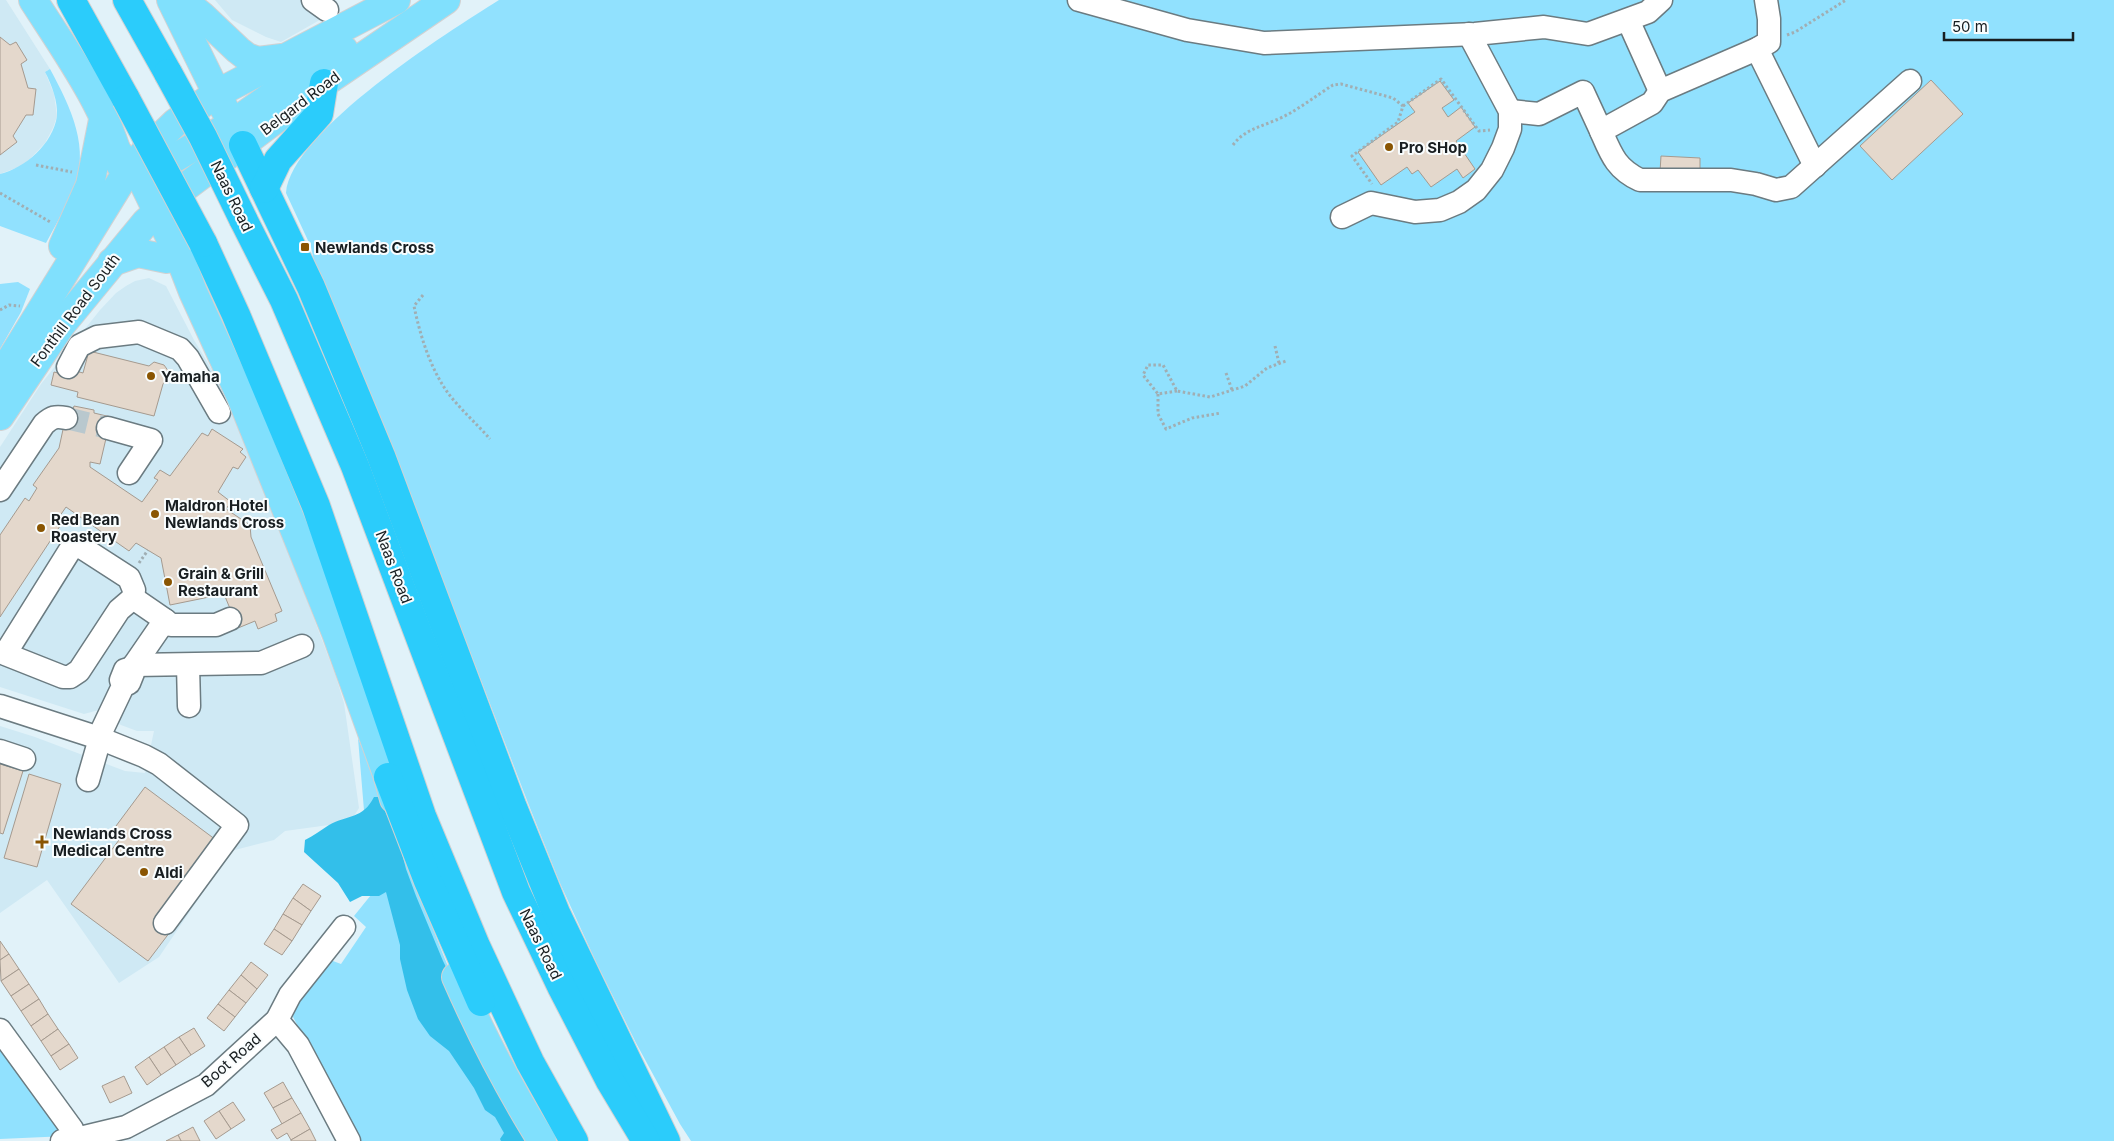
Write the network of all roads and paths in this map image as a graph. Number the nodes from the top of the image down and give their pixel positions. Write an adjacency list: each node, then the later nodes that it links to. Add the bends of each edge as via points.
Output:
1 (33, 0): 21 (main road, via 84,80)
2 (71, 0): 83 (highway, bridge, via 203,243 236,315 316,506 422,816 530,1062)
3 (127, 0): 84 (highway, Naas Road, bridge, via 203,137 284,300 355,466 516,892 561,986)
4 (171, 0): 19 (main road)
5 (182, 0): 15 (main road, via 247,57 258,61)
6 (396, 0): 15 (main road)
7 (1079, 0): 13 (street, via 1187,30 1264,43)
8 (1661, 0): 12 (street, via 1648,12)
9 (1766, 0): 14 (street, via 1769,19)
10 (1846, 0): 14 (path, via 1795,32)
11 (441, 3): 17 (main road, Belgard Road); 24 (main road, via 308,70)
12 (1628, 20): 13 (street, via 1588,34 1544,27); 18 (street)
13 (1469, 34): 22 (street)
14 (1763, 46): 18 (street); 27 (street)
15 (291, 56): 19 (main road)
16 (1910, 81): 27 (street)
17 (324, 83): 24 (main road, Belgard Road); 30 (highway, via 319,114 278,160)
18 (1660, 91): 23 (street, via 1652,103)
19 (216, 94): 24 (main road); 28 (main road, via 175,123)
20 (1403, 106): 22 (path, via 1441,79 1479,131); 25 (path, via 1393,98 1334,85 1277,120 1240,136); 32 (path, via 1398,122 1352,156 1374,187)
21 (103, 120): 28 (main road, via 114,147); 35 (main road, via 90,185)
22 (1510, 120): 23 (street, via 1539,114 1582,92); 32 (street, via 1503,148 1492,170 1476,190 1459,202 1440,210 1415,212)
23 (1601, 131): 27 (street, via 1617,164 1640,180 1731,180 1776,190 1791,187)
24 (238, 134): 28 (main road, via 153,171); 30 (highway); 33 (main road, Belgard Road)
25 (1233, 146)
26 (36, 165): 29 (path, via 70,170)
27 (1815, 166)
28 (135, 167): 33 (main road); 41 (main road, Fonthill Road South)
29 (75, 174)
30 (264, 189): 85 (highway, via 310,286 381,456 552,904)
31 (0, 193): 35 (path)
32 (1371, 203): 34 (street)
33 (152, 216): 36 (main road); 37 (main road, Fonthill Road South); 38 (main road, via 179,256)
34 (1342, 217)
35 (69, 232): 41 (main road)
36 (167, 259): 37 (main road, via 138,253); 38 (main road, via 176,276)
37 (112, 262): 55 (main road, Fonthill Road South, via 62,324)
38 (193, 292): 42 (main road)
39 (423, 295): 58 (path, via 414,306 430,360 448,392)
40 (0, 310): 41 (path, via 8,305)
41 (31, 311): 49 (main road, Fonthill Road South)
42 (217, 342): 44 (street); 73 (main road, via 336,633)
43 (1275, 346): 46 (path)
44 (188, 358): 47 (street, via 180,349 139,332 97,337 79,346); 53 (street)
45 (1286, 361): 46 (path)
46 (1279, 364): 50 (path, via 1267,368 1245,386)
47 (68, 368)
48 (1226, 373): 50 (path)
49 (0, 376)
50 (1232, 390): 51 (path, via 1210,397)
51 (1177, 391): 52 (path); 52 (path, via 1163,365 1148,364 1143,375)
52 (1158, 394): 54 (path, via 1158,414 1166,429 1192,418)
53 (218, 412)
54 (1221, 413)
55 (0, 416)
56 (66, 418): 60 (street, via 56,416 44,424)
57 (108, 428): 59 (street, via 151,440)
58 (490, 439)
59 (128, 473)
60 (0, 490)
61 (133, 598): 63 (street); 65 (street, via 119,610 79,671 70,677); 65 (street, via 134,590 129,578 82,547 70,550)
62 (230, 619): 63 (street, via 207,625 171,625)
63 (165, 620): 67 (street)
64 (302, 646): 66 (street, via 261,663)
65 (3, 654)
66 (188, 665): 67 (street); 69 (street)
67 (129, 673): 70 (street)
68 (0, 706): 70 (street)
69 (189, 706)
70 (100, 738): 74 (street); 75 (street, via 159,764 237,825)
71 (0, 751): 72 (street)
72 (24, 759)
73 (388, 776): 81 (main road, via 415,875 442,946 506,1082); 82 (highway, via 463,964 515,1069)
74 (88, 780)
75 (164, 923)
76 (344, 926): 77 (street, Boot Road, via 290,995)
77 (277, 1020): 79 (street, Boot Road, via 206,1085 126,1127); 80 (street, via 298,1045)
78 (0, 1030): 79 (street, Boot Road, via 72,1129)
79 (69, 1140)
80 (349, 1141)
81 (542, 1141)
82 (558, 1141)
83 (574, 1141)
84 (646, 1141)
85 (666, 1141)

